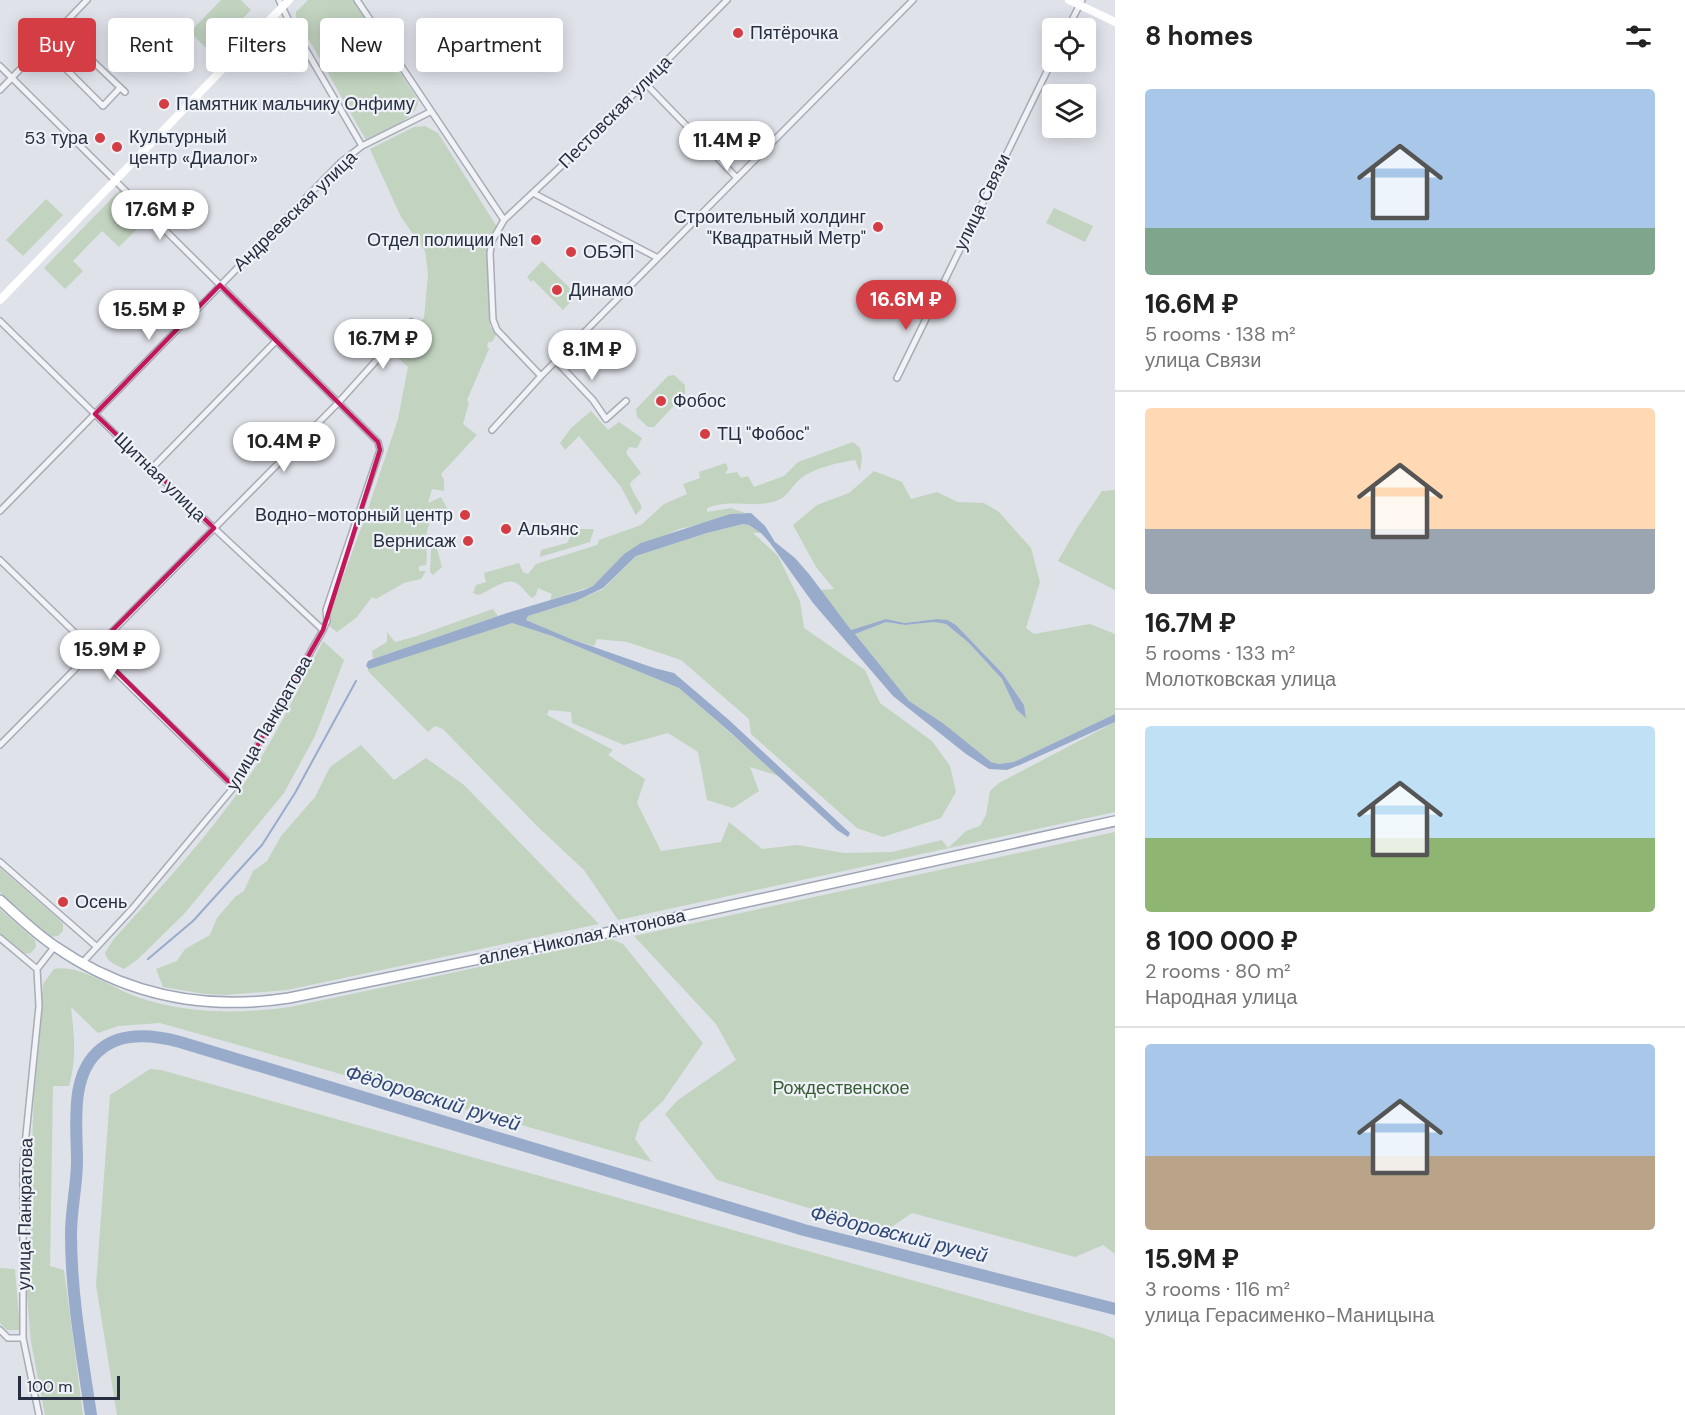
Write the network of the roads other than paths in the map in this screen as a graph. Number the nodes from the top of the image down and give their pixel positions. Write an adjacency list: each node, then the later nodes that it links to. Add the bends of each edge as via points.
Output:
1 (87, 0): 13 (street)
2 (290, 0): 8 (main road)
3 (357, 0): 17 (street)
4 (727, 0): 14 (street, Пестовская улица)
5 (914, 0): 19 (street)
6 (1069, 0): 7 (main road)
7 (1081, 2): 9 (street); 10 (main road)
8 (281, 4): 18 (street); 20 (main road)
9 (1073, 18)
10 (1115, 22)
11 (0, 66): 13 (street)
12 (1046, 72): 31 (street, улица Связи)
13 (12, 78): 15 (street); 20 (street)
14 (645, 83): 19 (street); 21 (street, Пестовская улица)
15 (0, 90)
16 (122, 90): 16 (street, via 82,51 65,68 103,106)
17 (430, 112): 18 (street, Андреевская улица); 22 (street)
18 (362, 146): 24 (street, Андреевская улица, via 340,163)
19 (737, 178): 23 (street)
20 (116, 181): 24 (street); 25 (main road)
21 (533, 193): 22 (street, Пестовская улица); 23 (street)
22 (503, 222): 30 (street, via 490,253 493,320 500,334)
23 (658, 258): 29 (street)
24 (220, 285): 28 (street); 34 (street, Андреевская улица)
25 (0, 300)
26 (0, 321): 34 (street, Щитная улица)
27 (411, 322): 33 (street)
28 (276, 341): 33 (street); 36 (street)
29 (556, 361): 30 (street); 32 (street, via 593,399 606,419)
30 (542, 376): 35 (street)
31 (897, 378)
32 (626, 401)
33 (338, 403): 38 (street); 40 (street, улица Панкратова, via 378,442 380,450 326,610)
34 (95, 414): 36 (street, Щитная улица); 37 (street, Андреевская улица)
35 (492, 430)
36 (151, 469): 38 (street, Щитная улица)
37 (0, 512)
38 (214, 528): 40 (street, Щитная улица); 41 (street)
39 (0, 560): 41 (street)
40 (323, 630): 43 (street, улица Панкратова)
41 (94, 649): 42 (street); 43 (street)
42 (0, 745)
43 (234, 787): 49 (street, улица Панкратова)
44 (1115, 820): 50 (main road, аллея Николая Антонова, via 601,934 266,1001 225,1004 184,999 142,990)
45 (0, 862): 49 (street)
46 (0, 900): 48 (main road, аллея Николая Антонова)
47 (0, 938): 51 (street)
48 (55, 946): 50 (main road, аллея Николая Антонова); 51 (street)
49 (97, 947): 50 (street, улица Панкратова)
50 (82, 963)
51 (37, 969): 53 (street, улица Панкратова, via 39,1006 22,1165)
52 (0, 1330): 53 (street, via 8,1338)
53 (23, 1338): 54 (street, улица Панкратова)
54 (39, 1415)

